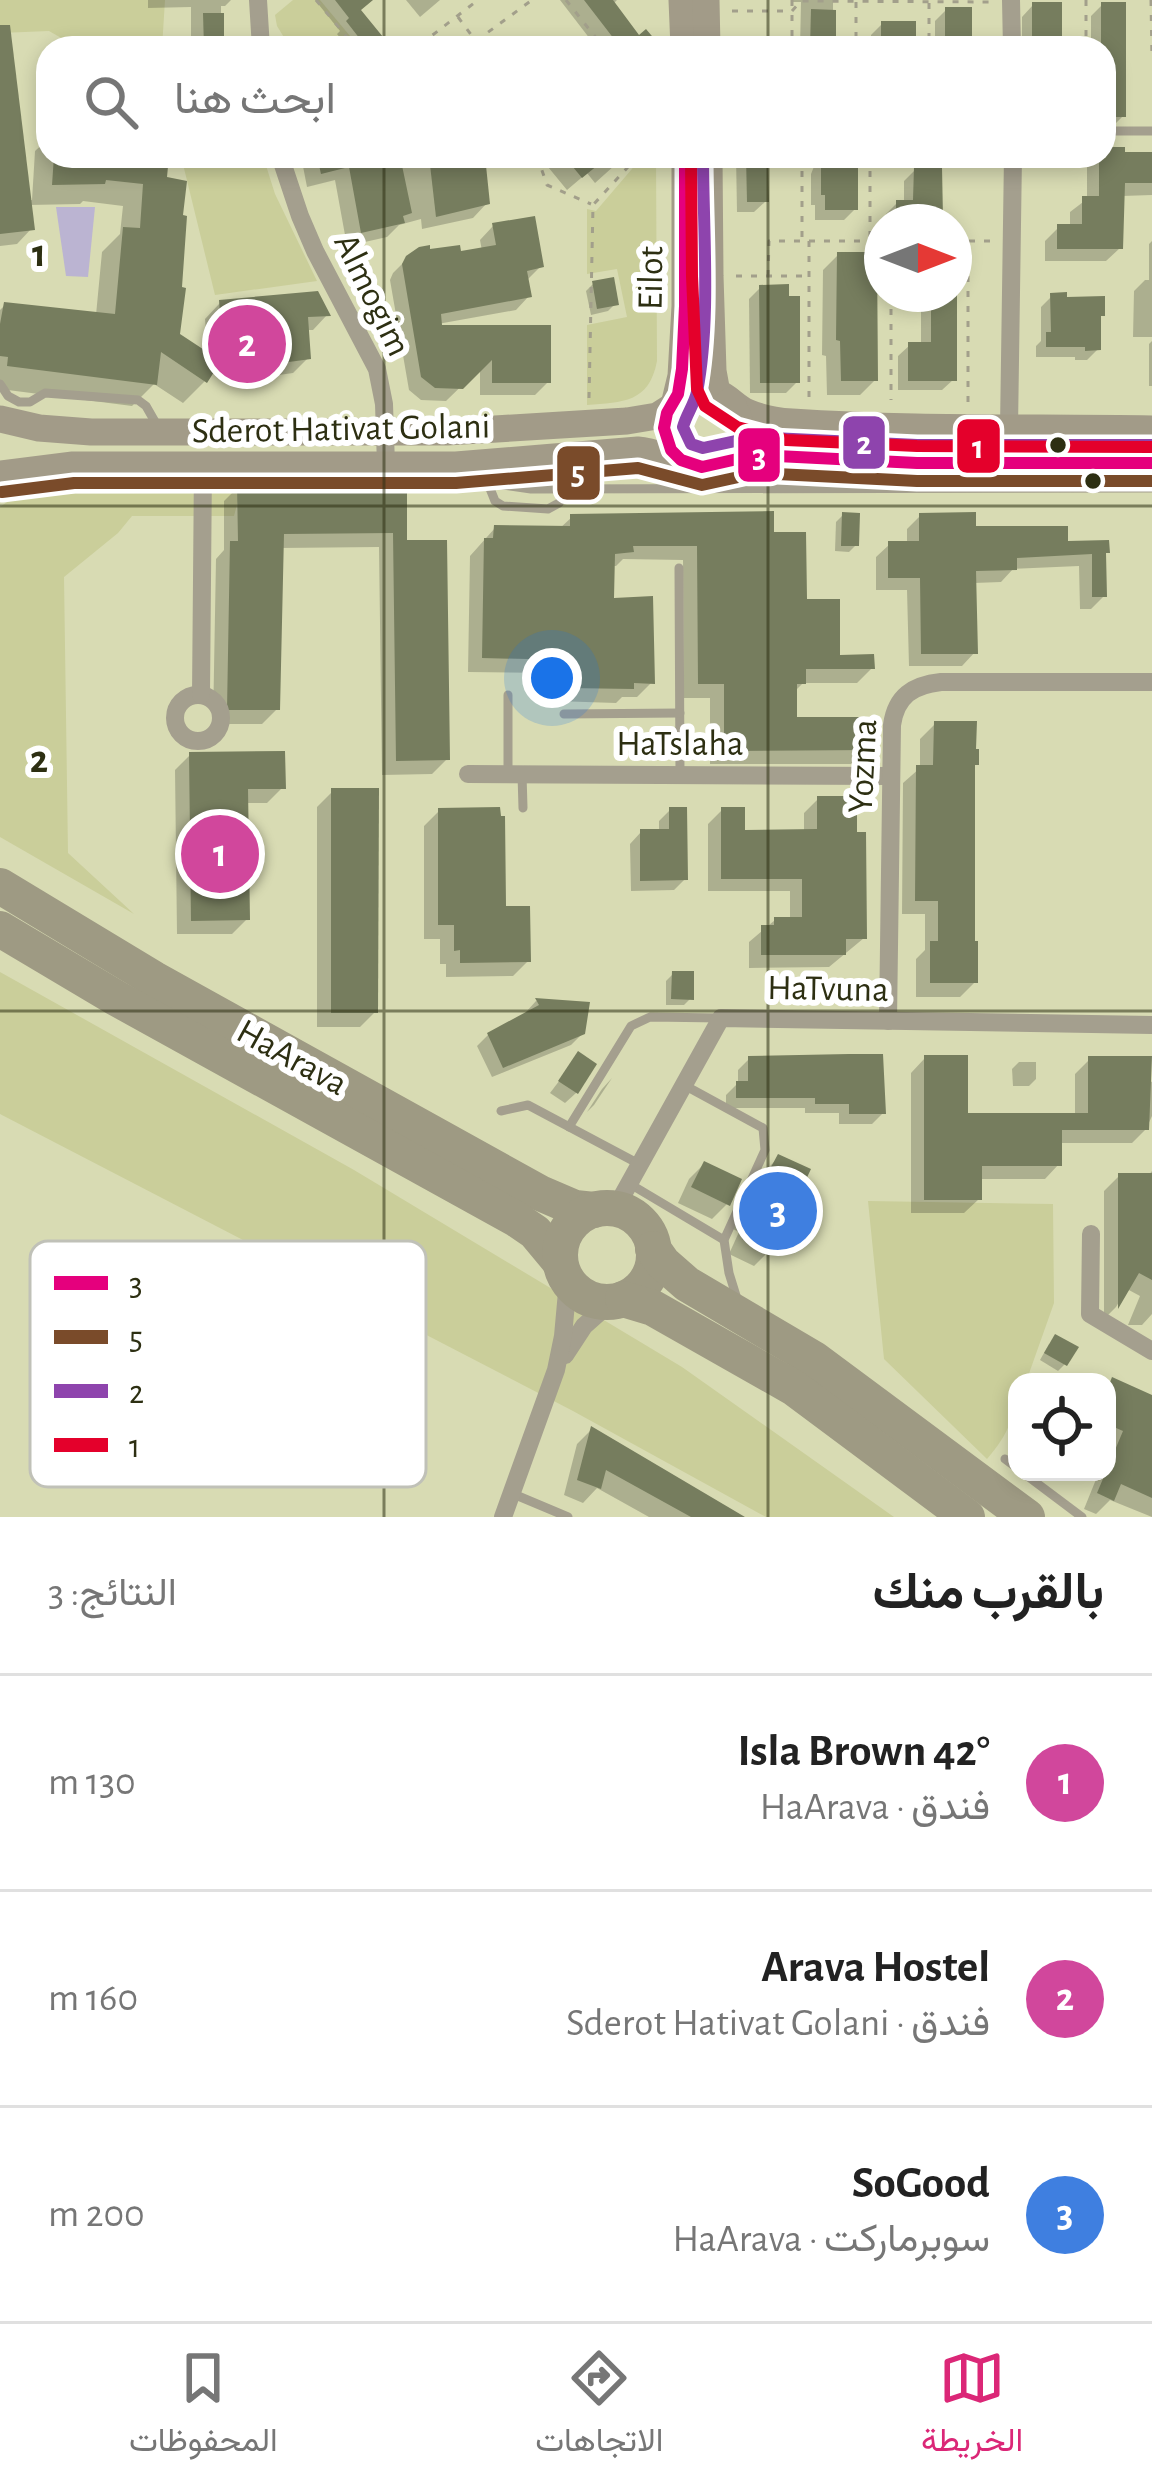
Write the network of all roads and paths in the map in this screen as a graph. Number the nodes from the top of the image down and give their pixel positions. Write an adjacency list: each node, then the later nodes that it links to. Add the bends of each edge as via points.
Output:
1 (259, 0): 15 (street)
2 (316, 0): 16 (path)
3 (478, 0): 14 (path)
4 (532, 0): 19 (path)
5 (566, 0): 20 (path)
6 (792, 0): 13 (path)
7 (1086, 0): 27 (path)
8 (1151, 0): 28 (path)
9 (856, 1): 11 (path); 13 (path, via 801,2); 24 (path)
10 (1011, 1): 11 (path); 26 (street)
11 (929, 2): 25 (path)
12 (698, 4): 13 (path); 21 (street); 22 (street)
13 (792, 10): 23 (path)
14 (457, 16): 17 (path); 18 (path)
15 (260, 36)
16 (346, 36)
17 (431, 36)
18 (472, 36)
19 (483, 36)
20 (594, 36)
21 (688, 36)
22 (705, 36)
23 (792, 36)
24 (856, 36)
25 (929, 36)
26 (1012, 36)
27 (1086, 36)
28 (1152, 58)
29 (1116, 131): 30 (lane)
30 (1152, 131)
31 (284, 168): 63 (street, Almogim, via 377,369)
32 (541, 168): 40 (path, via 547,185)
33 (627, 168): 40 (path)
34 (686, 168): 53 (street, Eilot, via 684,328)
35 (709, 168): 48 (street, Eilot)
36 (802, 168): 42 (path)
37 (870, 168): 39 (path)
38 (1013, 168): 41 (street)
39 (870, 204)
40 (592, 205): 56 (path)
41 (1013, 241): 45 (path); 59 (street)
42 (802, 242): 43 (path); 46 (path, via 769,242)
43 (809, 242): 44 (path); 47 (path)
44 (864, 242)
45 (972, 242)
46 (768, 275): 47 (path); 48 (path)
47 (809, 275): 55 (path)
48 (710, 276): 52 (street, Eilot, via 713,371)
49 (891, 312): 57 (path)
50 (968, 312): 58 (path)
51 (0, 384): 62 (lane, via 19,402 45,392 138,400)
52 (723, 397): 53 (street, via 695,391); 55 (street, via 759,416); 65 (street, via 741,428)
53 (673, 404): 56 (street, Sderot Hativat Golani, via 657,416); 64 (street, via 665,436)
54 (0, 419): 62 (street, Sderot Hativat Golani)
55 (809, 423): 57 (street)
56 (589, 424): 63 (street, Sderot Hativat Golani)
57 (891, 427): 58 (street)
58 (968, 428): 59 (street)
59 (1009, 428): 60 (street)
60 (1152, 430)
61 (0, 431): 66 (street)
62 (161, 432): 63 (street, Sderot Hativat Golani)
63 (386, 432): 69 (street, Almogim)
64 (681, 460): 65 (street, via 702,467); 70 (street, Sderot Hativat Golani, via 633,450)
65 (724, 460): 67 (street)
66 (0, 462)
67 (1152, 463)
68 (203, 465): 69 (street, Sderot Hativat Golani); 71 (street, Sderot Hativat Golani); 76 (street)
69 (386, 465): 70 (street, Sderot Hativat Golani)
70 (474, 470): 73 (lane, via 514,488); 73 (lane, via 502,506 548,509)
71 (0, 474)
72 (1152, 488): 73 (lane)
73 (568, 489)
74 (679, 568): 79 (lane)
75 (1152, 682): 83 (street, Yozma, via 916,687 893,715)
76 (201, 695)
77 (508, 695): 81 (lane)
78 (564, 713): 79 (lane)
79 (680, 713): 82 (lane)
80 (468, 774): 81 (street, HaTslaha)
81 (515, 774): 82 (street, HaTslaha); 84 (lane)
82 (680, 775): 83 (street, HaTslaha)
83 (891, 776): 88 (street, Yozma)
84 (523, 808)
85 (0, 886): 94 (highway, HaArava, via 540,1193 575,1208)
86 (0, 928): 98 (highway, HaArava, via 516,1219)
87 (721, 1018): 88 (street, HaTvuna); 90 (street, HaTvuna); 92 (lane, via 650,1017 631,1026)
88 (888, 1022): 89 (street, HaTvuna)
89 (1152, 1025)
90 (684, 1085): 93 (street, HaTvuna); 96 (lane, via 763,1128 765,1150)
91 (501, 1111): 92 (lane, via 528,1106)
92 (569, 1127): 93 (lane)
93 (640, 1164): 94 (street, HaTvuna)
94 (613, 1201): 96 (lane); 97 (highway, via 645,1227); 98 (highway, via 566,1232)
95 (1091, 1234): 101 (street, via 1090,1314)
96 (724, 1240): 100 (lane)
97 (653, 1249): 99 (highway, via 643,1286); 100 (highway, via 671,1272)
98 (564, 1272): 99 (highway, via 586,1298); 102 (street)
99 (617, 1300): 102 (street, via 584,1326); 109 (highway, via 653,1308 794,1388)
100 (744, 1318): 110 (highway, via 814,1359)
101 (1152, 1351)
102 (556, 1370): 106 (street)
103 (1005, 1459): 104 (lane)
104 (1008, 1461)
105 (1035, 1481): 111 (lane)
106 (512, 1493): 107 (street); 108 (lane)
107 (503, 1517)
108 (568, 1517)
109 (968, 1517)
110 (1027, 1517)
111 (1082, 1517)

